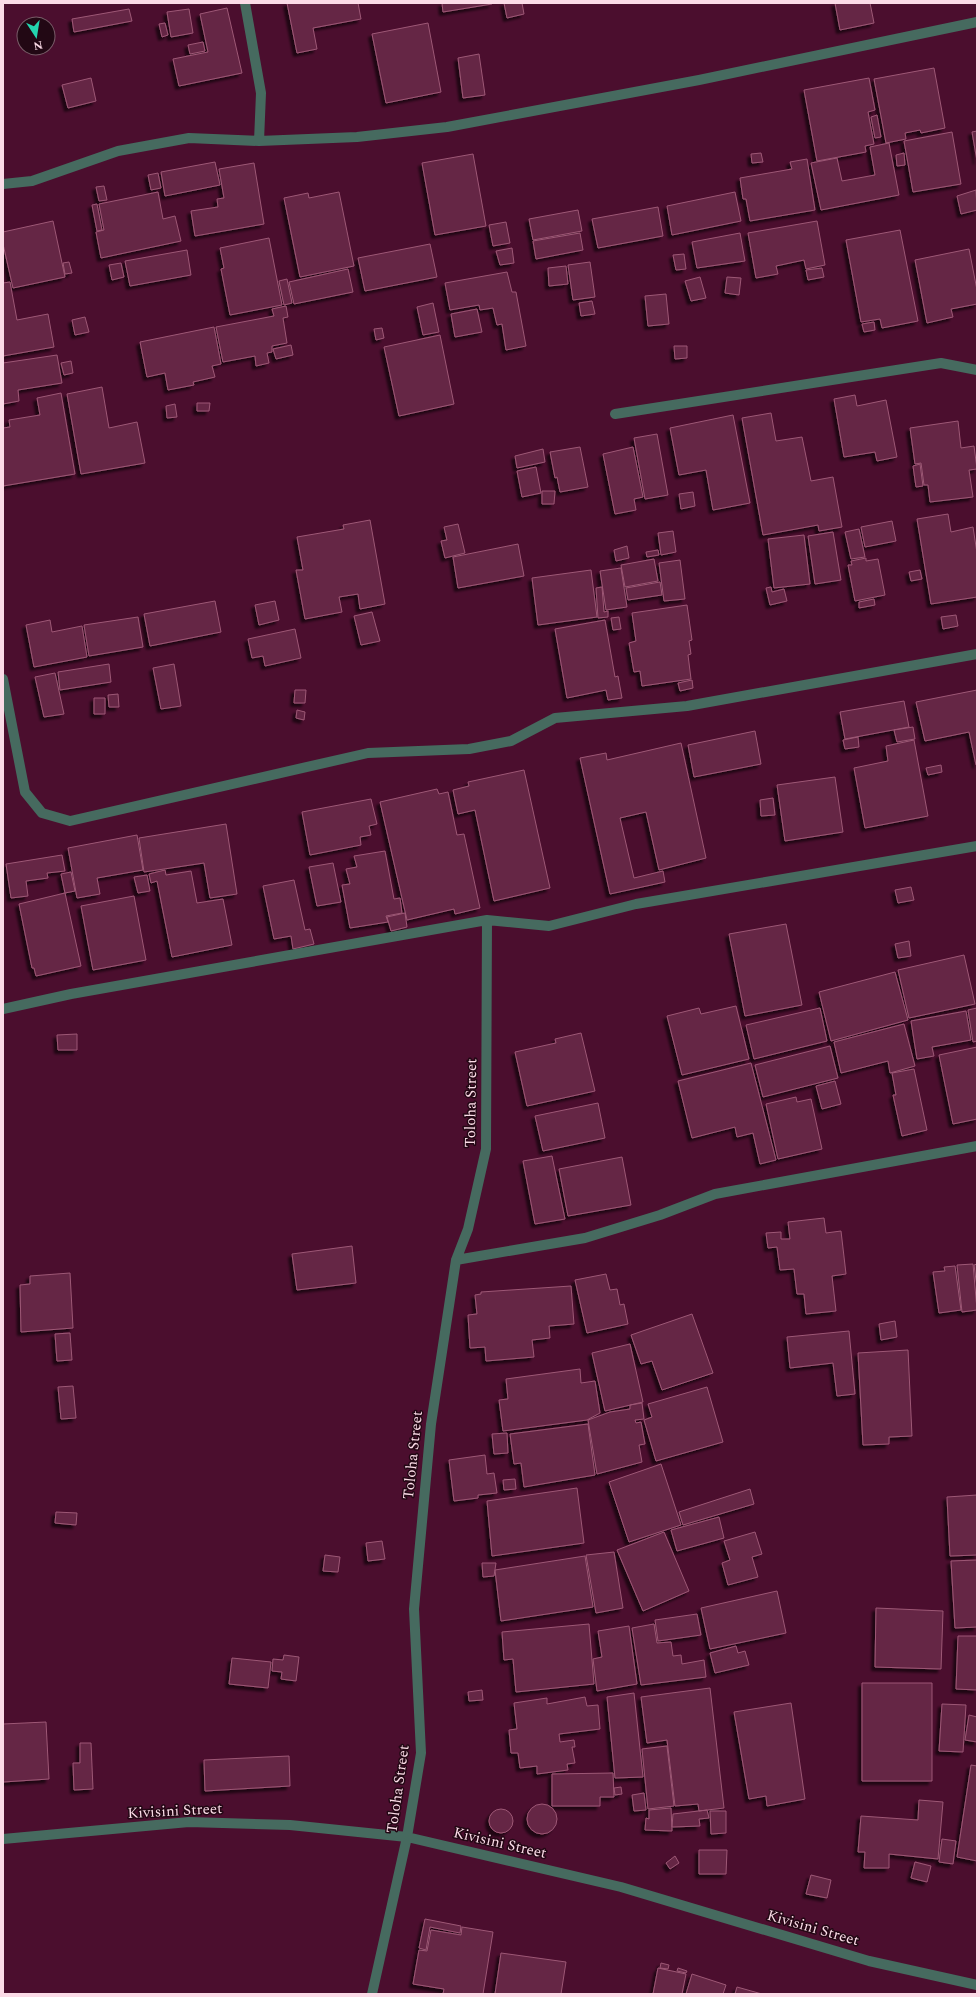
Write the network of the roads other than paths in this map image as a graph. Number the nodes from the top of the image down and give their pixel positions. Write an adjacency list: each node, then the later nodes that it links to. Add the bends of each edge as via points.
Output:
1 (245, 3): 3 (street, via 261,93)
2 (977, 22): 3 (street, via 699,80 447,128 357,137)
3 (258, 140): 4 (street, via 182,140 118,151 32,180)
4 (3, 184)
5 (977, 370): 6 (street, via 941,363)
6 (615, 414)
7 (977, 654): 8 (street, via 687,706 555,718 511,741 469,749 368,753 70,821 42,813 25,792)
8 (3, 679)
9 (977, 846): 10 (street, via 636,904 549,926)
10 (487, 920): 11 (street, via 71,994); 13 (street, Toloha Street, via 486,1149 468,1229)
11 (3, 1009)
12 (977, 1146): 13 (street, via 715,1194 660,1215 585,1238)
13 (456, 1260): 14 (street, Toloha Street, via 431,1424 414,1609 422,1753)
14 (407, 1837): 15 (street, Kivisini Street, via 290,1825 189,1822); 16 (street, Kivisini Street, via 621,1887 869,1960); 17 (street, Toloha Street)
15 (3, 1839)
16 (977, 1985)
17 (372, 1994)

